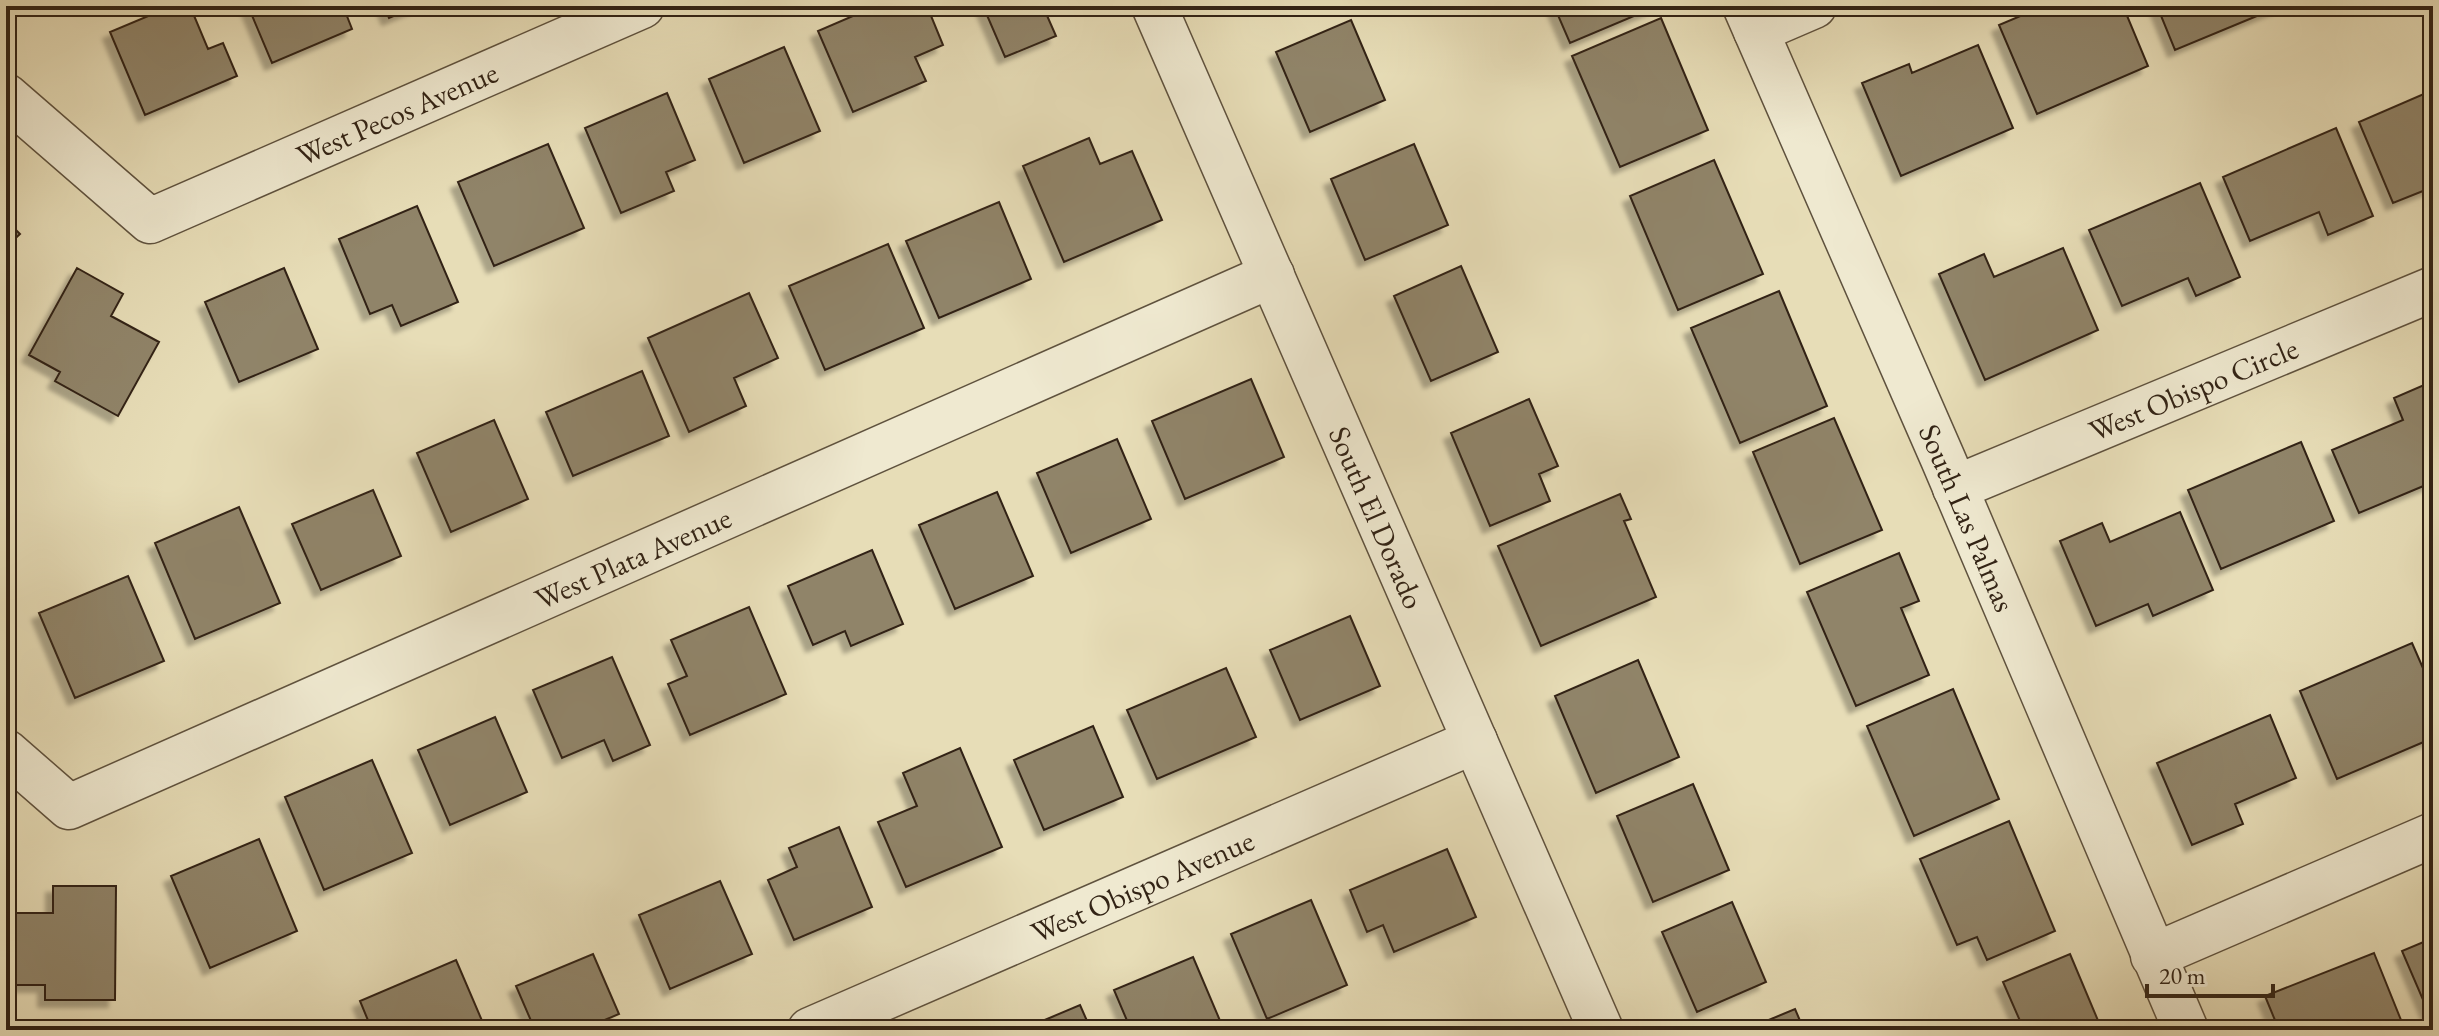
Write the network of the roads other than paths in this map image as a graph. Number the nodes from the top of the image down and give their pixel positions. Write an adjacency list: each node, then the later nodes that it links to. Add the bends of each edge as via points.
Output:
1 (642, 6): 5 (street, West Pecos Avenue, via 150,221)
2 (1154, 6): 6 (street, South El Dorado)
3 (1814, 6): 4 (street)
4 (1750, 18): 8 (street, South Las Palmas)
5 (6, 96)
6 (1272, 275): 9 (street, South El Dorado); 10 (street, West Plata Avenue, via 69,807)
7 (2433, 289): 8 (street, West Obispo Circle)
8 (1955, 488): 12 (street, South Las Palmas)
9 (1475, 741): 13 (street, West Obispo Avenue); 14 (street, South El Dorado)
10 (6, 752)
11 (2433, 835): 12 (street)
12 (2153, 956): 15 (street, South Las Palmas)
13 (810, 1030)
14 (1601, 1030)
15 (2186, 1030)

